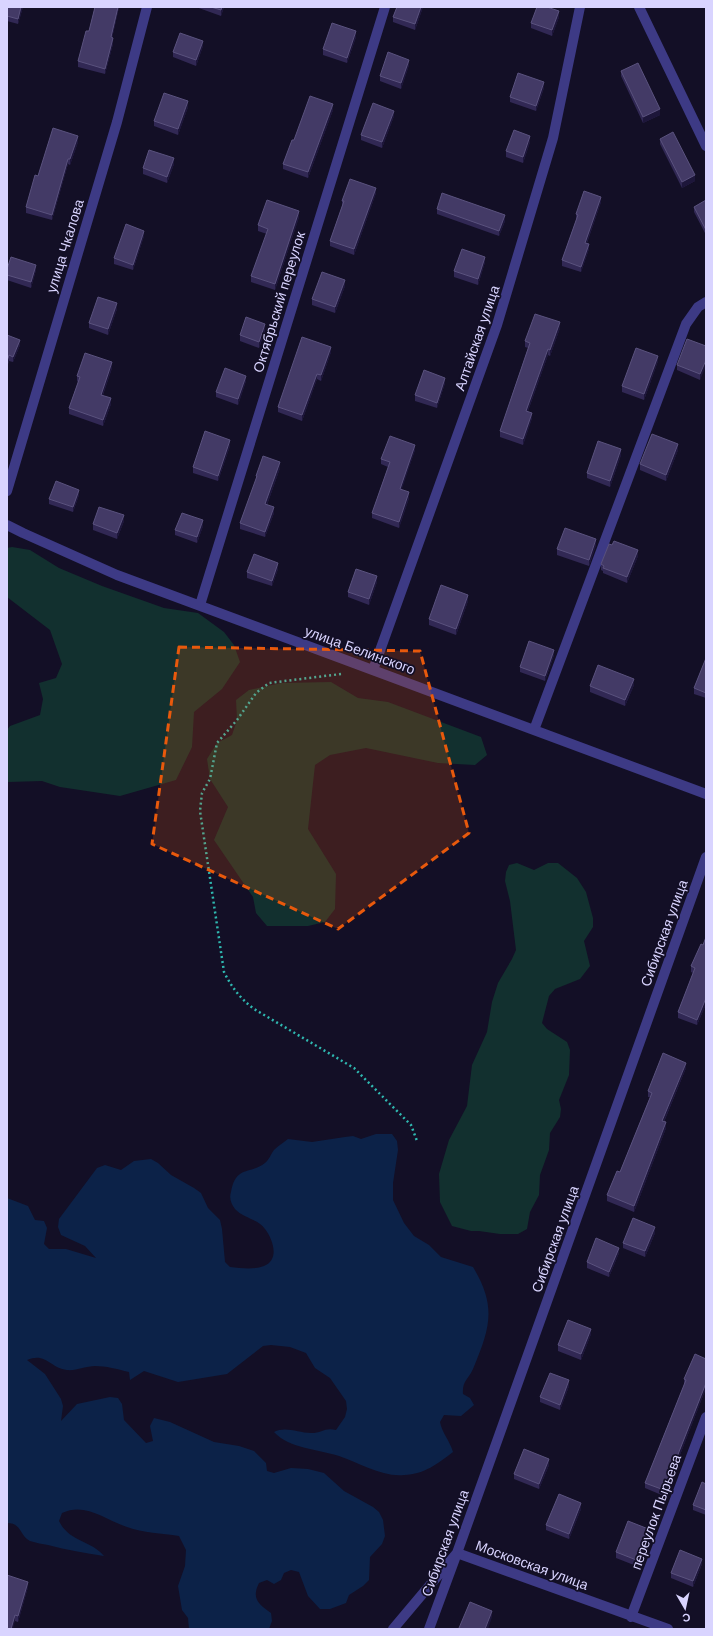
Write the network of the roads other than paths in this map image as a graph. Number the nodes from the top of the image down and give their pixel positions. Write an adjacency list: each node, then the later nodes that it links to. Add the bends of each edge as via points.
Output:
1 (147, 7): 7 (street, улица Чкалова, via 117,122)
2 (385, 7): 9 (street, Октябрьский переулок)
3 (580, 7): 10 (street, Алтайская улица, via 553,138 497,326)
4 (639, 7): 5 (street)
5 (706, 146)
6 (706, 302): 11 (street, via 698,307 686,324)
7 (7, 491)
8 (7, 525): 9 (street, улица Белинского, via 117,575)
9 (200, 605): 10 (street, улица Белинского)
10 (373, 670): 11 (street, улица Белинского)
11 (534, 730): 12 (street, улица Белинского)
12 (706, 794)
13 (706, 857): 15 (street, Сибирская улица)
14 (706, 1417): 16 (street, переулок Пырьева)
15 (457, 1553): 16 (street, Московская улица); 17 (street, Московская улица); 18 (street, Сибирская улица)
16 (632, 1617): 19 (street, Московская улица)
17 (393, 1629)
18 (429, 1629)
19 (668, 1629)

